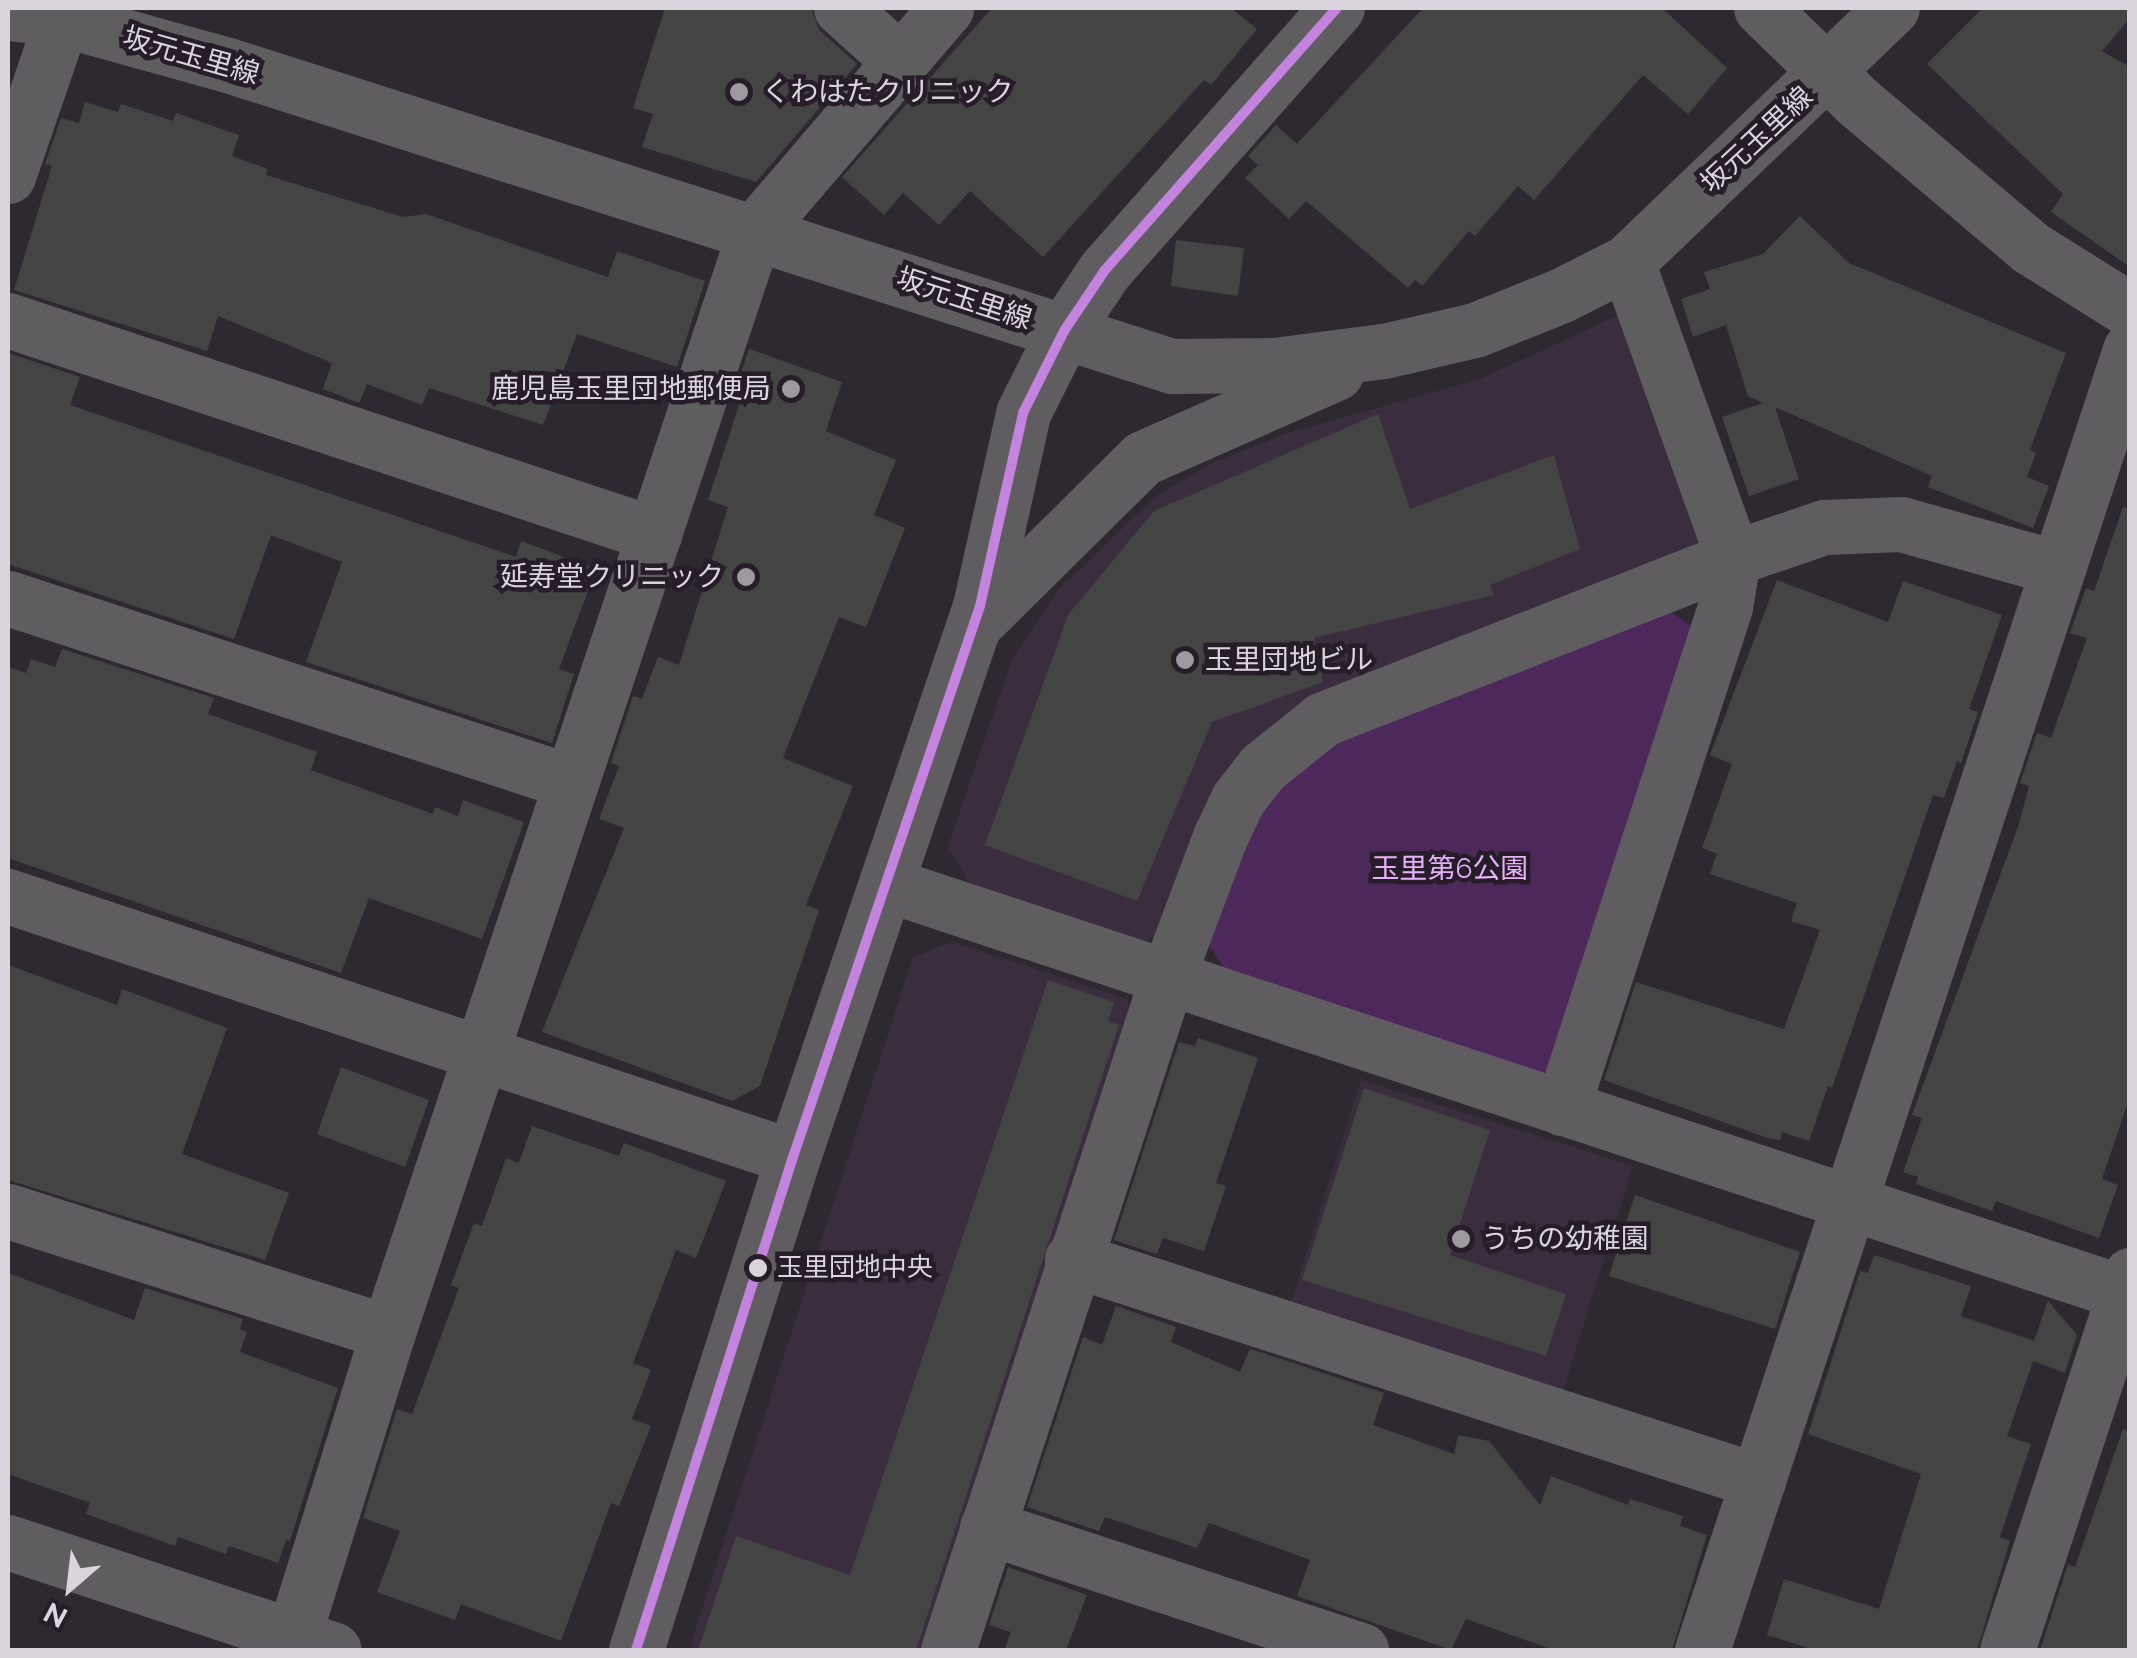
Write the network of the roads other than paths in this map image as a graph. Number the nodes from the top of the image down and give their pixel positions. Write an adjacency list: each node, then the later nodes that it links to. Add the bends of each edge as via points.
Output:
1 (841, 8): 8 (street)
2 (946, 8): 8 (street)
3 (1337, 8): 15 (street, via 1105,270)
4 (1761, 8): 9 (street)
5 (1892, 8): 9 (street, 坂元玉里線)
6 (8, 13): 7 (street, 坂元玉里線)
7 (62, 20): 10 (street); 11 (street, 坂元玉里線)
8 (900, 61): 11 (street)
9 (1828, 72): 12 (street, 坂元玉里線); 13 (street, via 2031,248)
10 (8, 176)
11 (755, 231): 15 (street, 坂元玉里線); 18 (street)
12 (1627, 262): 17 (street, 坂元玉里線, via 1476,330); 19 (street)
13 (2130, 310)
14 (8, 320): 18 (street)
15 (1064, 331): 17 (street, 坂元玉里線, via 1172,366 1274,365); 22 (street, via 1023,413)
16 (2130, 350): 20 (street)
17 (1384, 351): 22 (street, via 1143,458)
18 (654, 534): 23 (street)
19 (1733, 558): 20 (street, via 1824,527 1866,522 1901,524); 26 (street, via 1323,719 1292,740 1238,799); 28 (street, via 1725,607)
20 (2058, 568): 30 (street)
21 (8, 598): 23 (street)
22 (974, 625): 24 (street)
23 (571, 782): 27 (street)
24 (886, 884): 26 (street); 29 (street)
25 (8, 896): 27 (street)
26 (1168, 978): 28 (street); 32 (street)
27 (484, 1054): 29 (street); 34 (street)
28 (1562, 1108): 30 (street)
29 (793, 1156): 39 (street)
30 (1849, 1202): 33 (street); 35 (street)
31 (8, 1211): 34 (street)
32 (1072, 1259): 35 (street); 36 (street)
33 (2128, 1288): 43 (street)
34 (388, 1332): 38 (street)
35 (1758, 1481): 42 (street)
36 (987, 1527): 40 (street); 41 (street)
37 (8, 1542): 38 (street)
38 (314, 1644)
39 (636, 1650)
40 (948, 1650)
41 (1361, 1650)
42 (1702, 1650)
43 (2008, 1650)

